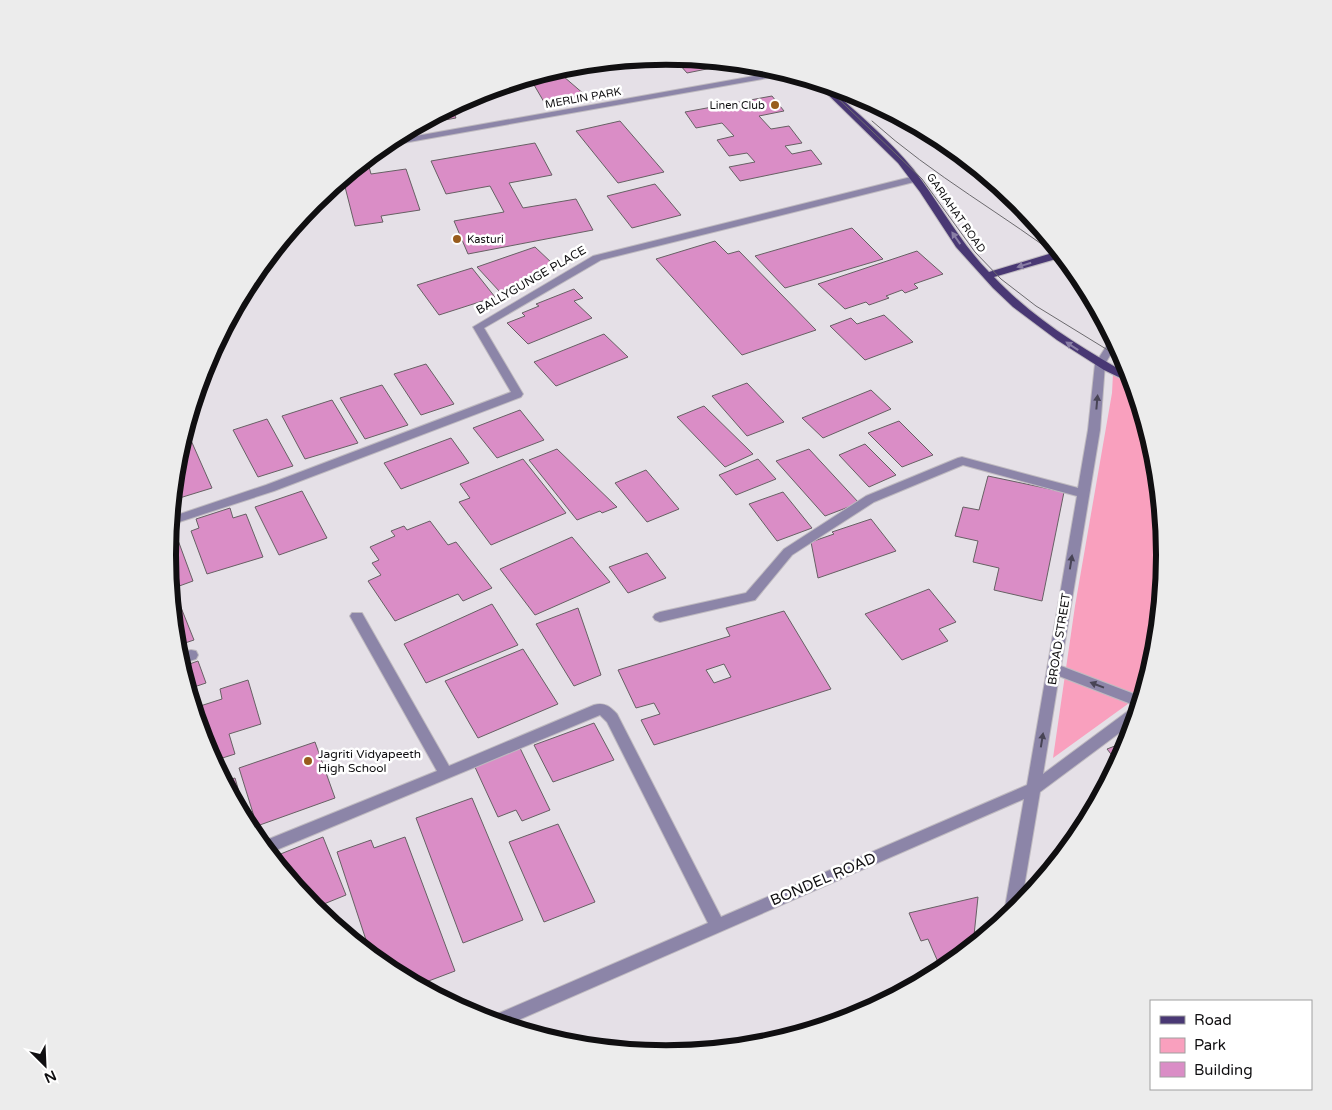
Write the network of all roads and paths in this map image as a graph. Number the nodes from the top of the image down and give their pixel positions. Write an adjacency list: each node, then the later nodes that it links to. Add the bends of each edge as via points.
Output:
1 (770, 76): 3 (street, MERLIN PARK)
2 (831, 93): 4 (main road, GARIAHAT ROAD, via 884,142)
3 (412, 137)
4 (915, 178): 6 (main road, GARIAHAT ROAD, one-way to 4, via 961,246); 11 (street, BALLYGUNGE PLACE, via 597,258 478,326 517,394 270,488)
5 (1054, 256): 6 (main road, one-way to 6)
6 (986, 276): 8 (main road, GARIAHAT ROAD, one-way to 6, via 1044,327)
7 (1110, 348): 8 (street)
8 (1100, 364): 9 (main road, GARIAHAT ROAD); 10 (street, BROAD STREET, one-way to 8, via 1094,430)
9 (1122, 375)
10 (1083, 492): 13 (street, via 962,460 854,509 788,552 750,597); 14 (street, BROAD STREET, one-way to 10)
11 (177, 518)
12 (357, 616): 17 (street)
13 (660, 617)
14 (1054, 669): 15 (street, one-way to 14); 18 (street, BROAD STREET, one-way to 14)
15 (1134, 700)
16 (1128, 719): 18 (street, BONDEL ROAD)
17 (446, 774): 19 (street); 21 (street, via 599,709 605,710)
18 (1034, 788): 20 (street, BROAD STREET); 21 (street, BONDEL ROAD)
19 (271, 845)
20 (1015, 898)
21 (717, 925): 22 (street, BONDEL ROAD)
22 (505, 1018)

